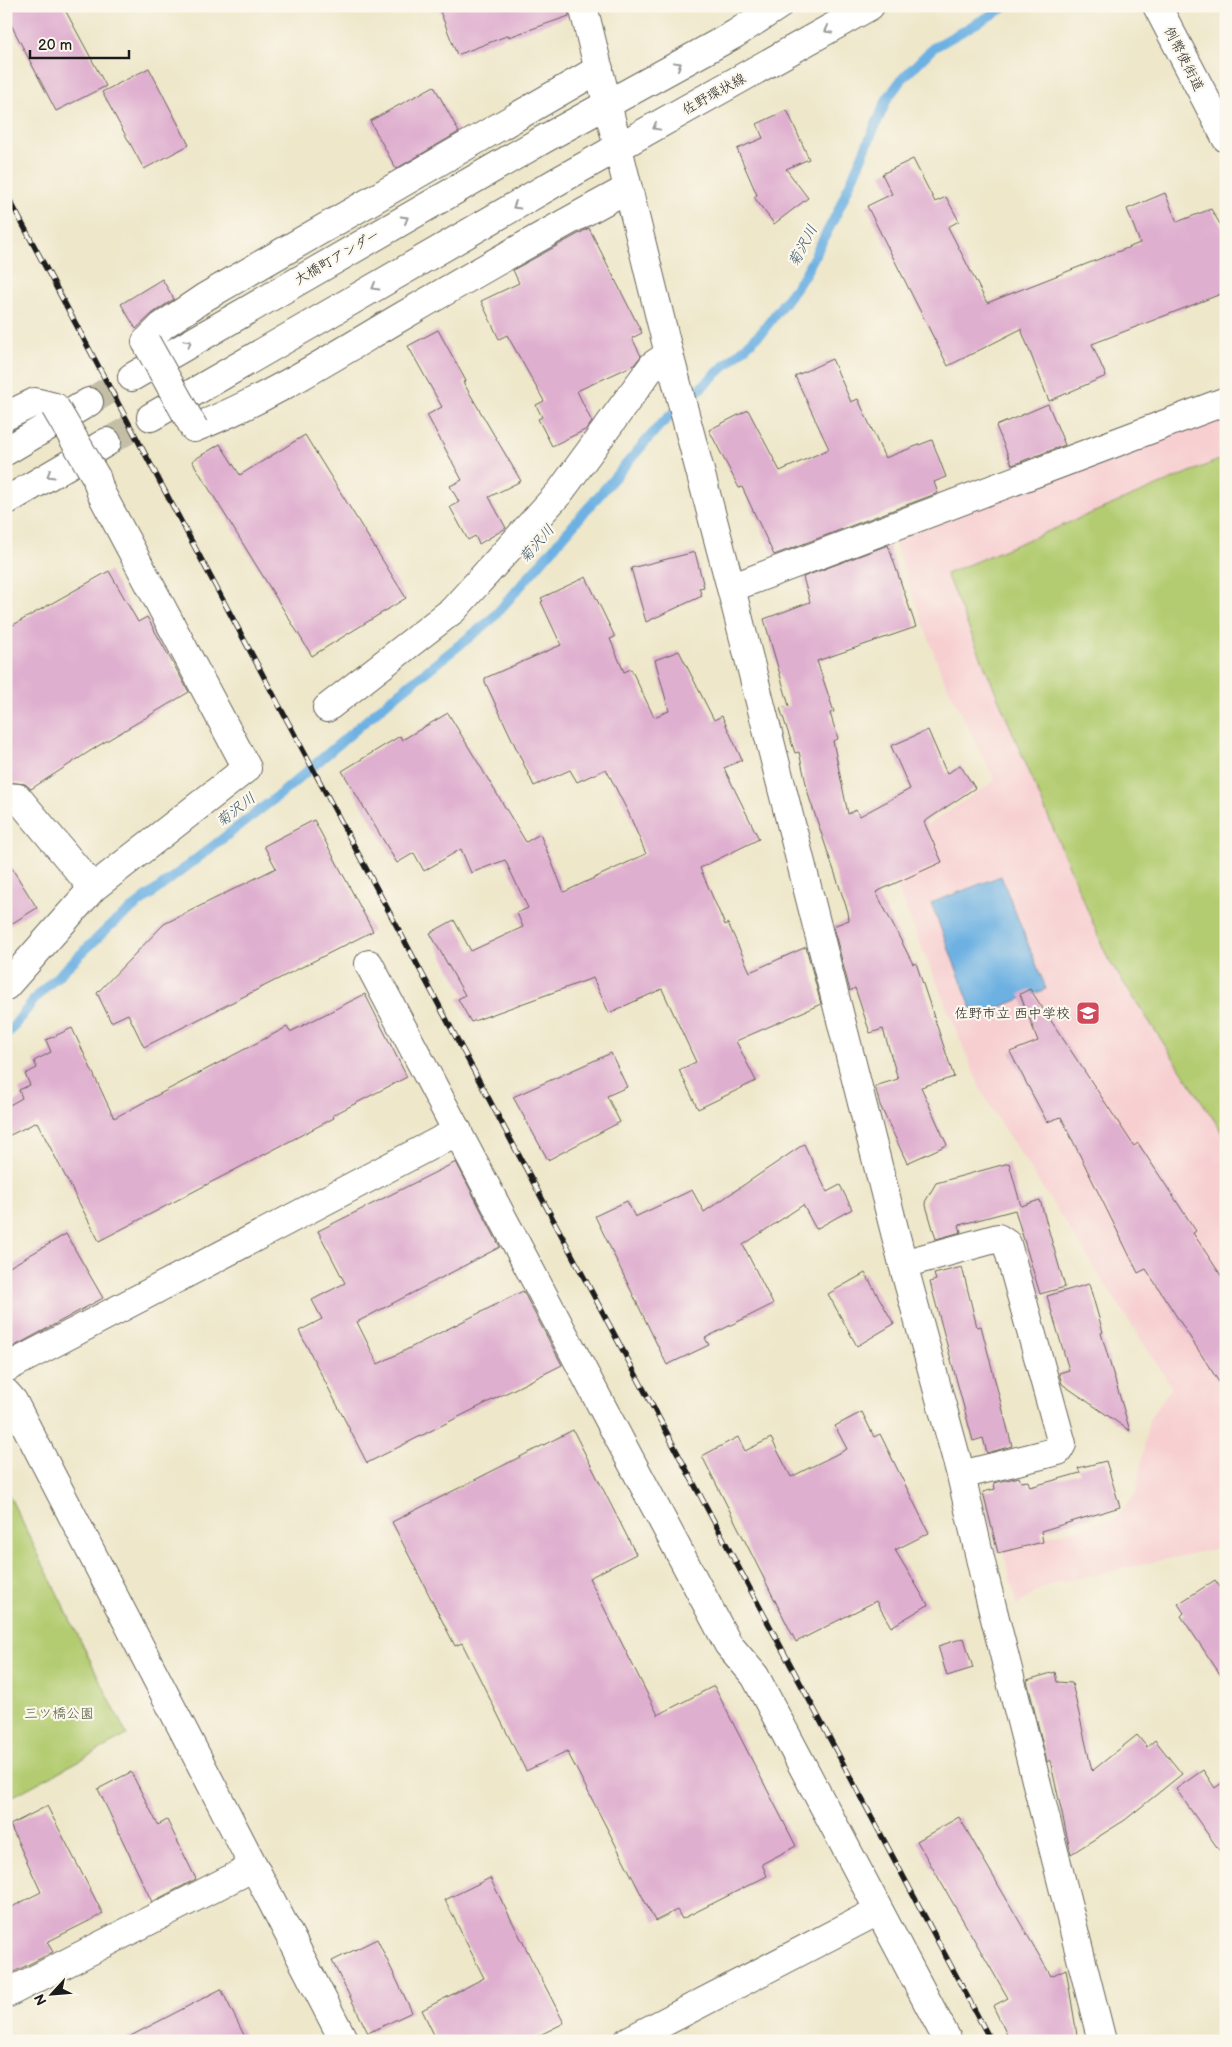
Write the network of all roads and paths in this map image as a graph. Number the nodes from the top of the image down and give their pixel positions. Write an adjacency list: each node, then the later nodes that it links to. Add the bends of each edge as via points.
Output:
1 (583, 6): 5 (street)
2 (778, 6): 6 (street, one-way to 2)
3 (870, 6): 8 (street, 佐野環状線, one-way to 8)
4 (1157, 6): 7 (street, 例幣使街道)
5 (599, 69): 6 (street); 9 (street, bridge, via 205,297 162,326 146,342 194,428 331,359)
6 (609, 104): 8 (street); 11 (street, 大橋町アンダー, one-way to 6)
7 (1226, 138)
8 (618, 148): 9 (street); 15 (street, 佐野環状線, one-way to 15)
9 (627, 189): 10 (street)
10 (671, 363): 19 (street); 20 (street, via 653,365 560,492 453,610)
11 (132, 377)
12 (1226, 401): 19 (street)
13 (89, 402): 17 (street)
14 (6, 416): 22 (street, bridge, via 35,402 55,407 96,477 101,493 247,768)
15 (150, 417)
16 (107, 442): 18 (street, one-way to 18)
17 (6, 451)
18 (6, 500)
19 (731, 588): 26 (street)
20 (327, 708)
21 (6, 797): 22 (street, via 18,798)
22 (93, 888): 24 (street)
23 (369, 964): 25 (street)
24 (6, 986)
25 (458, 1132): 27 (street); 31 (street, via 544,1301 723,1636 755,1676)
26 (903, 1264): 29 (street); 29 (street, via 998,1238 1007,1244 1049,1396 1062,1444 1058,1451)
27 (6, 1368)
28 (6, 1393): 30 (street)
29 (961, 1475): 36 (street)
30 (254, 1867): 32 (street); 33 (street)
31 (878, 1911): 34 (street); 35 (street)
32 (6, 1994)
33 (344, 2041)
34 (628, 2041)
35 (948, 2041)
36 (1102, 2041)

